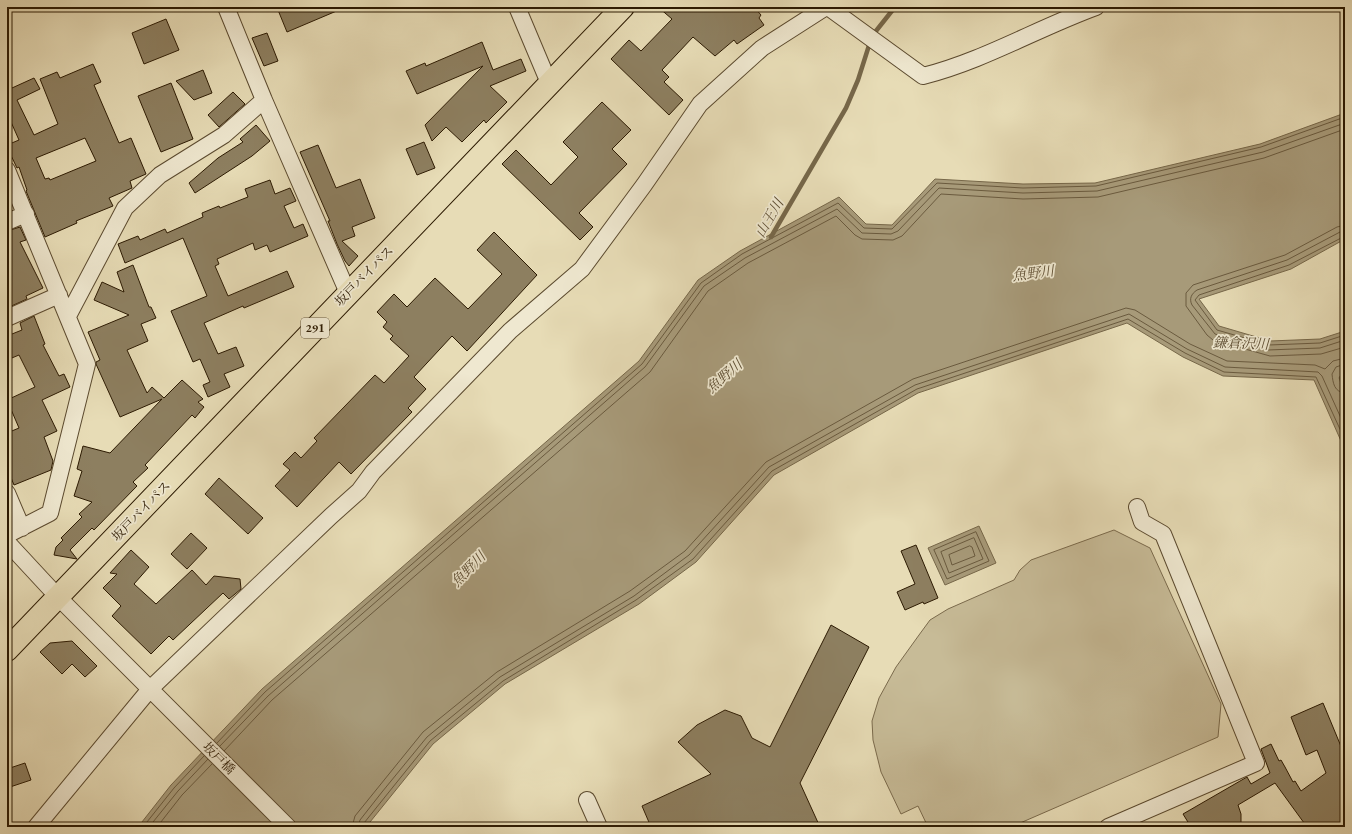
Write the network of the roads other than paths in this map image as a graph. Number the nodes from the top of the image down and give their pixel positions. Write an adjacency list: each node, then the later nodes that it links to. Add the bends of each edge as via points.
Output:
1 (226, 7): 7 (street)
2 (517, 7): 6 (street)
3 (623, 7): 6 (highway, 坂戸バイパス / 291)
4 (827, 7): 5 (street, via 923,76 947,70); 22 (street, via 762,48 700,104 582,268 510,331 373,472 359,491)
5 (1096, 7)
6 (549, 83): 11 (highway, 坂戸バイパス / 291)
7 (264, 100): 11 (street); 13 (street, via 224,135 160,175 125,208)
8 (7, 170): 9 (street)
9 (26, 214): 10 (street); 12 (street)
10 (7, 222)
11 (348, 293): 20 (highway, 坂戸バイパス / 291)
12 (59, 295): 13 (street); 14 (street)
13 (68, 316): 17 (street, via 87,364 50,514)
14 (7, 318)
15 (7, 493): 17 (street)
16 (1137, 507): 27 (street, via 1142,522 1163,534 1256,763)
17 (22, 528): 18 (street)
18 (7, 535)
19 (7, 542): 20 (street, 坂戸橋)
20 (58, 597): 21 (highway, 坂戸バイパス / 291); 22 (street, 坂戸橋)
21 (7, 650)
22 (150, 689): 24 (street); 25 (street, 坂戸橋)
23 (587, 800): 26 (street)
24 (36, 827)
25 (288, 827)
26 (599, 827)
27 (1108, 827)

